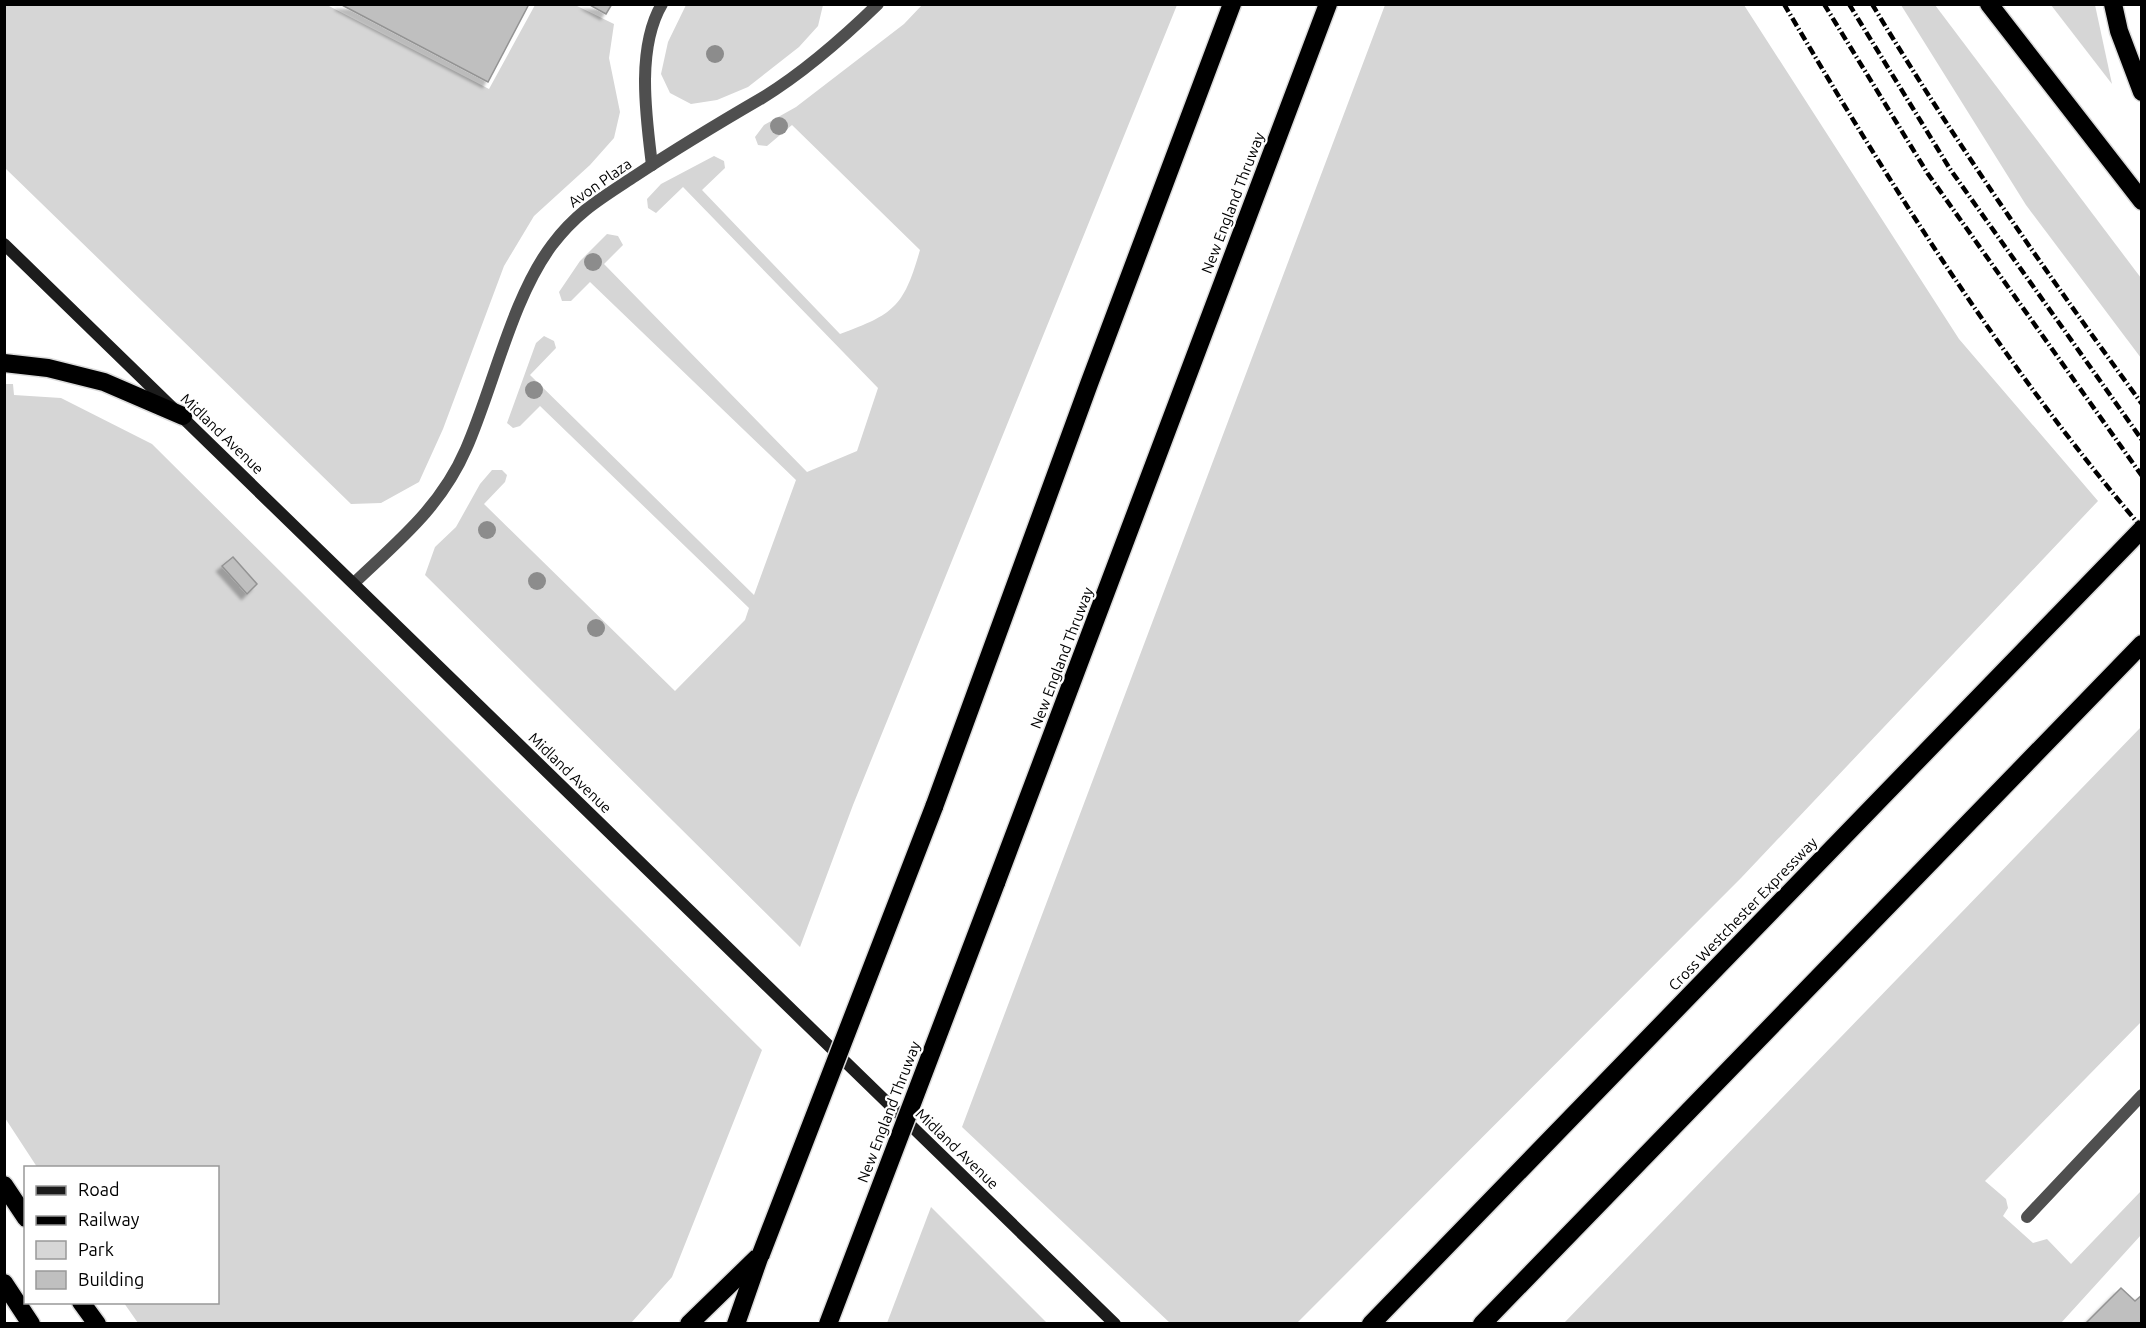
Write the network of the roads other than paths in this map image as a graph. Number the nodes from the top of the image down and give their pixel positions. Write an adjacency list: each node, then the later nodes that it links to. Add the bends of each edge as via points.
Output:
1 (662, 4): 8 (lane, via 653,20 644,93)
2 (1232, 4): 20 (highway, bridge, via 934,807)
3 (1328, 4): 27 (highway, New England Thruway, bridge)
4 (1989, 4): 9 (highway)
5 (2113, 4): 7 (highway)
6 (876, 5): 8 (lane, Avon Plaza, via 829,48 764,96)
7 (2142, 92)
8 (652, 165): 14 (lane, Avon Plaza, via 581,211 551,247 526,290 466,450 448,485 424,517)
9 (2142, 201)
10 (4, 244): 12 (street, Midland Avenue)
11 (4, 363): 12 (highway, via 48,368 104,382)
12 (183, 416): 14 (street, Midland Avenue)
13 (2142, 529): 29 (highway, Cross Westchester Expressway)
14 (354, 584): 28 (street, Midland Avenue)
15 (2142, 644): 30 (highway)
16 (2142, 1095): 19 (lane)
17 (4, 1185): 18 (highway)
18 (24, 1215)
19 (2027, 1217)
20 (761, 1254): 25 (highway); 26 (highway)
21 (4, 1283): 23 (highway)
22 (83, 1304): 24 (highway)
23 (31, 1323)
24 (97, 1323)
25 (689, 1323)
26 (736, 1323)
27 (828, 1323)
28 (1115, 1323)
29 (1371, 1323)
30 (1482, 1323)

